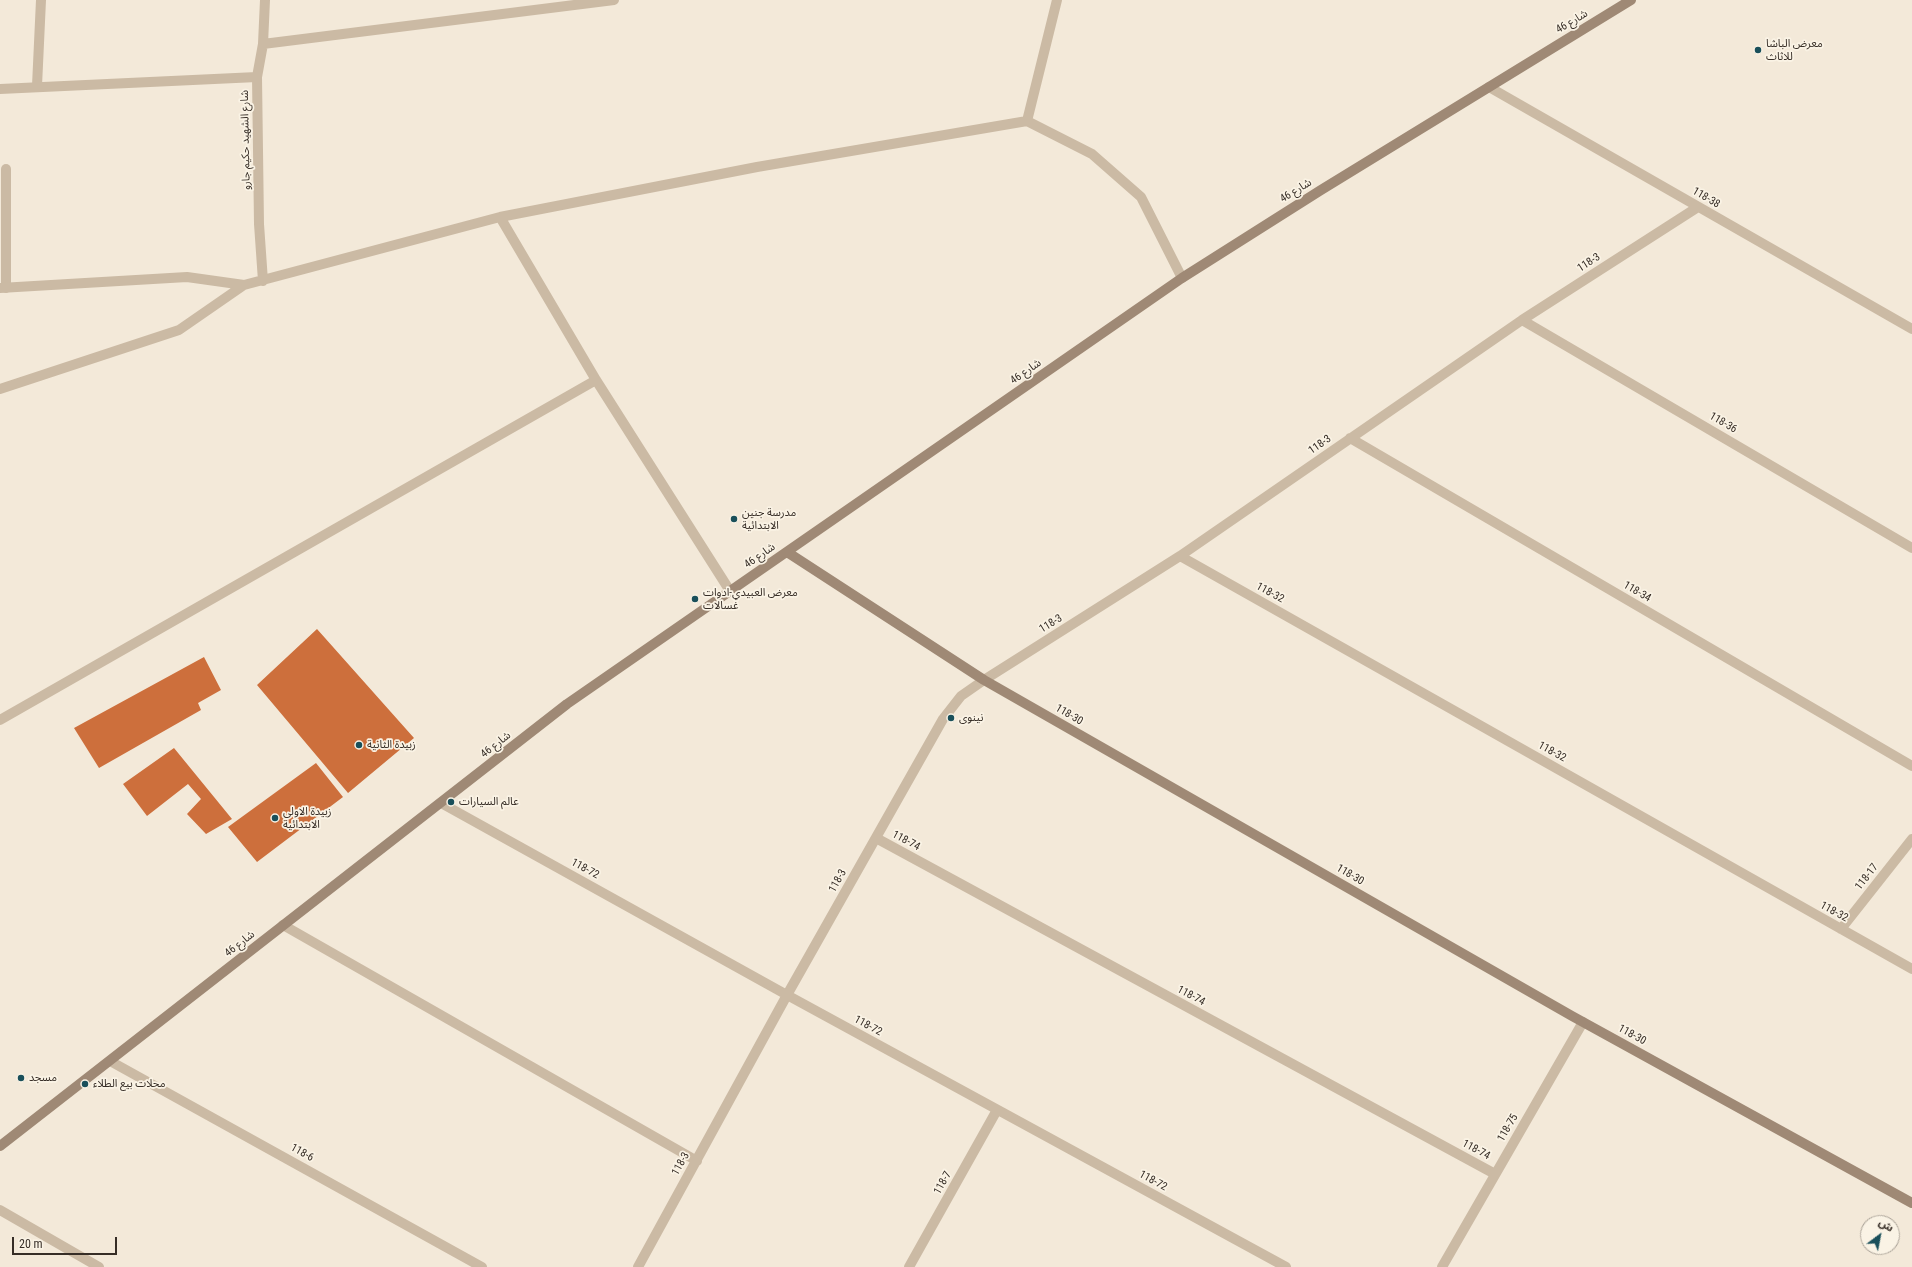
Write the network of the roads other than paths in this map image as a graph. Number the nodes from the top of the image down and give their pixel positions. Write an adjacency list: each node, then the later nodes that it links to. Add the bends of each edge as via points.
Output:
1 (41, 0): 8 (street)
2 (265, 0): 6 (street, شارع الشهيد حكيم جارو)
3 (614, 0): 6 (street)
4 (1057, 0): 11 (street)
5 (1631, 0): 9 (main road, شارع 46)
6 (263, 44): 7 (street, شارع الشهيد حكيم جارو)
7 (257, 77): 8 (street); 16 (street, شارع الشهيد حكيم جارو, via 259,224)
8 (38, 86): 10 (street)
9 (1489, 87): 13 (street, 118-38); 15 (main road, شارع 46)
10 (0, 89)
11 (1027, 121): 14 (street, via 758,167); 15 (street, via 1092,154 1141,197)
12 (6, 169): 18 (street)
13 (1698, 207): 19 (street, 118-3); 20 (street, 118-38)
14 (500, 217): 16 (street); 21 (street)
15 (1182, 278): 25 (main road, شارع 46)
16 (263, 281): 17 (street)
17 (244, 285): 18 (street, via 187,277); 22 (street, via 179,330)
18 (3, 288)
19 (1522, 320): 23 (street, 118-3); 24 (street, 118-36)
20 (1912, 329)
21 (596, 380): 27 (street); 29 (street)
22 (0, 389)
23 (1350, 438): 26 (street, 118-3); 30 (street, 118-34)
24 (1912, 548)
25 (787, 552): 27 (main road, شارع 46); 28 (main road, 118-30)
26 (1180, 556): 28 (street, 118-3); 35 (street, 118-32)
27 (730, 591): 31 (main road, شارع 46, via 567,704)
28 (984, 680): 32 (street, 118-3, via 961,696 943,719); 38 (main road, 118-30)
29 (0, 720)
30 (1912, 766)
31 (441, 803): 34 (main road, شارع 46); 37 (street, 118-72)
32 (876, 838): 37 (street, 118-3); 43 (street, 118-74)
33 (1912, 839): 35 (street, 118-17)
34 (283, 926): 39 (main road, شارع 46); 42 (street)
35 (1841, 929): 36 (street, 118-32)
36 (1912, 970)
37 (787, 995): 40 (street, 118-72); 42 (street, 118-3)
38 (1583, 1022): 43 (street, 118-75); 44 (main road, 118-30)
39 (110, 1061): 41 (main road, شارع 46); 47 (street, 118-6)
40 (997, 1110): 49 (street, 118-7); 50 (street, 118-72)
41 (0, 1146)
42 (697, 1161): 48 (street, 118-3)
43 (1496, 1174): 51 (street, 118-75)
44 (1912, 1203)
45 (0, 1210): 46 (street)
46 (99, 1267)
47 (482, 1267)
48 (638, 1267)
49 (909, 1267)
50 (1286, 1267)
51 (1442, 1267)

